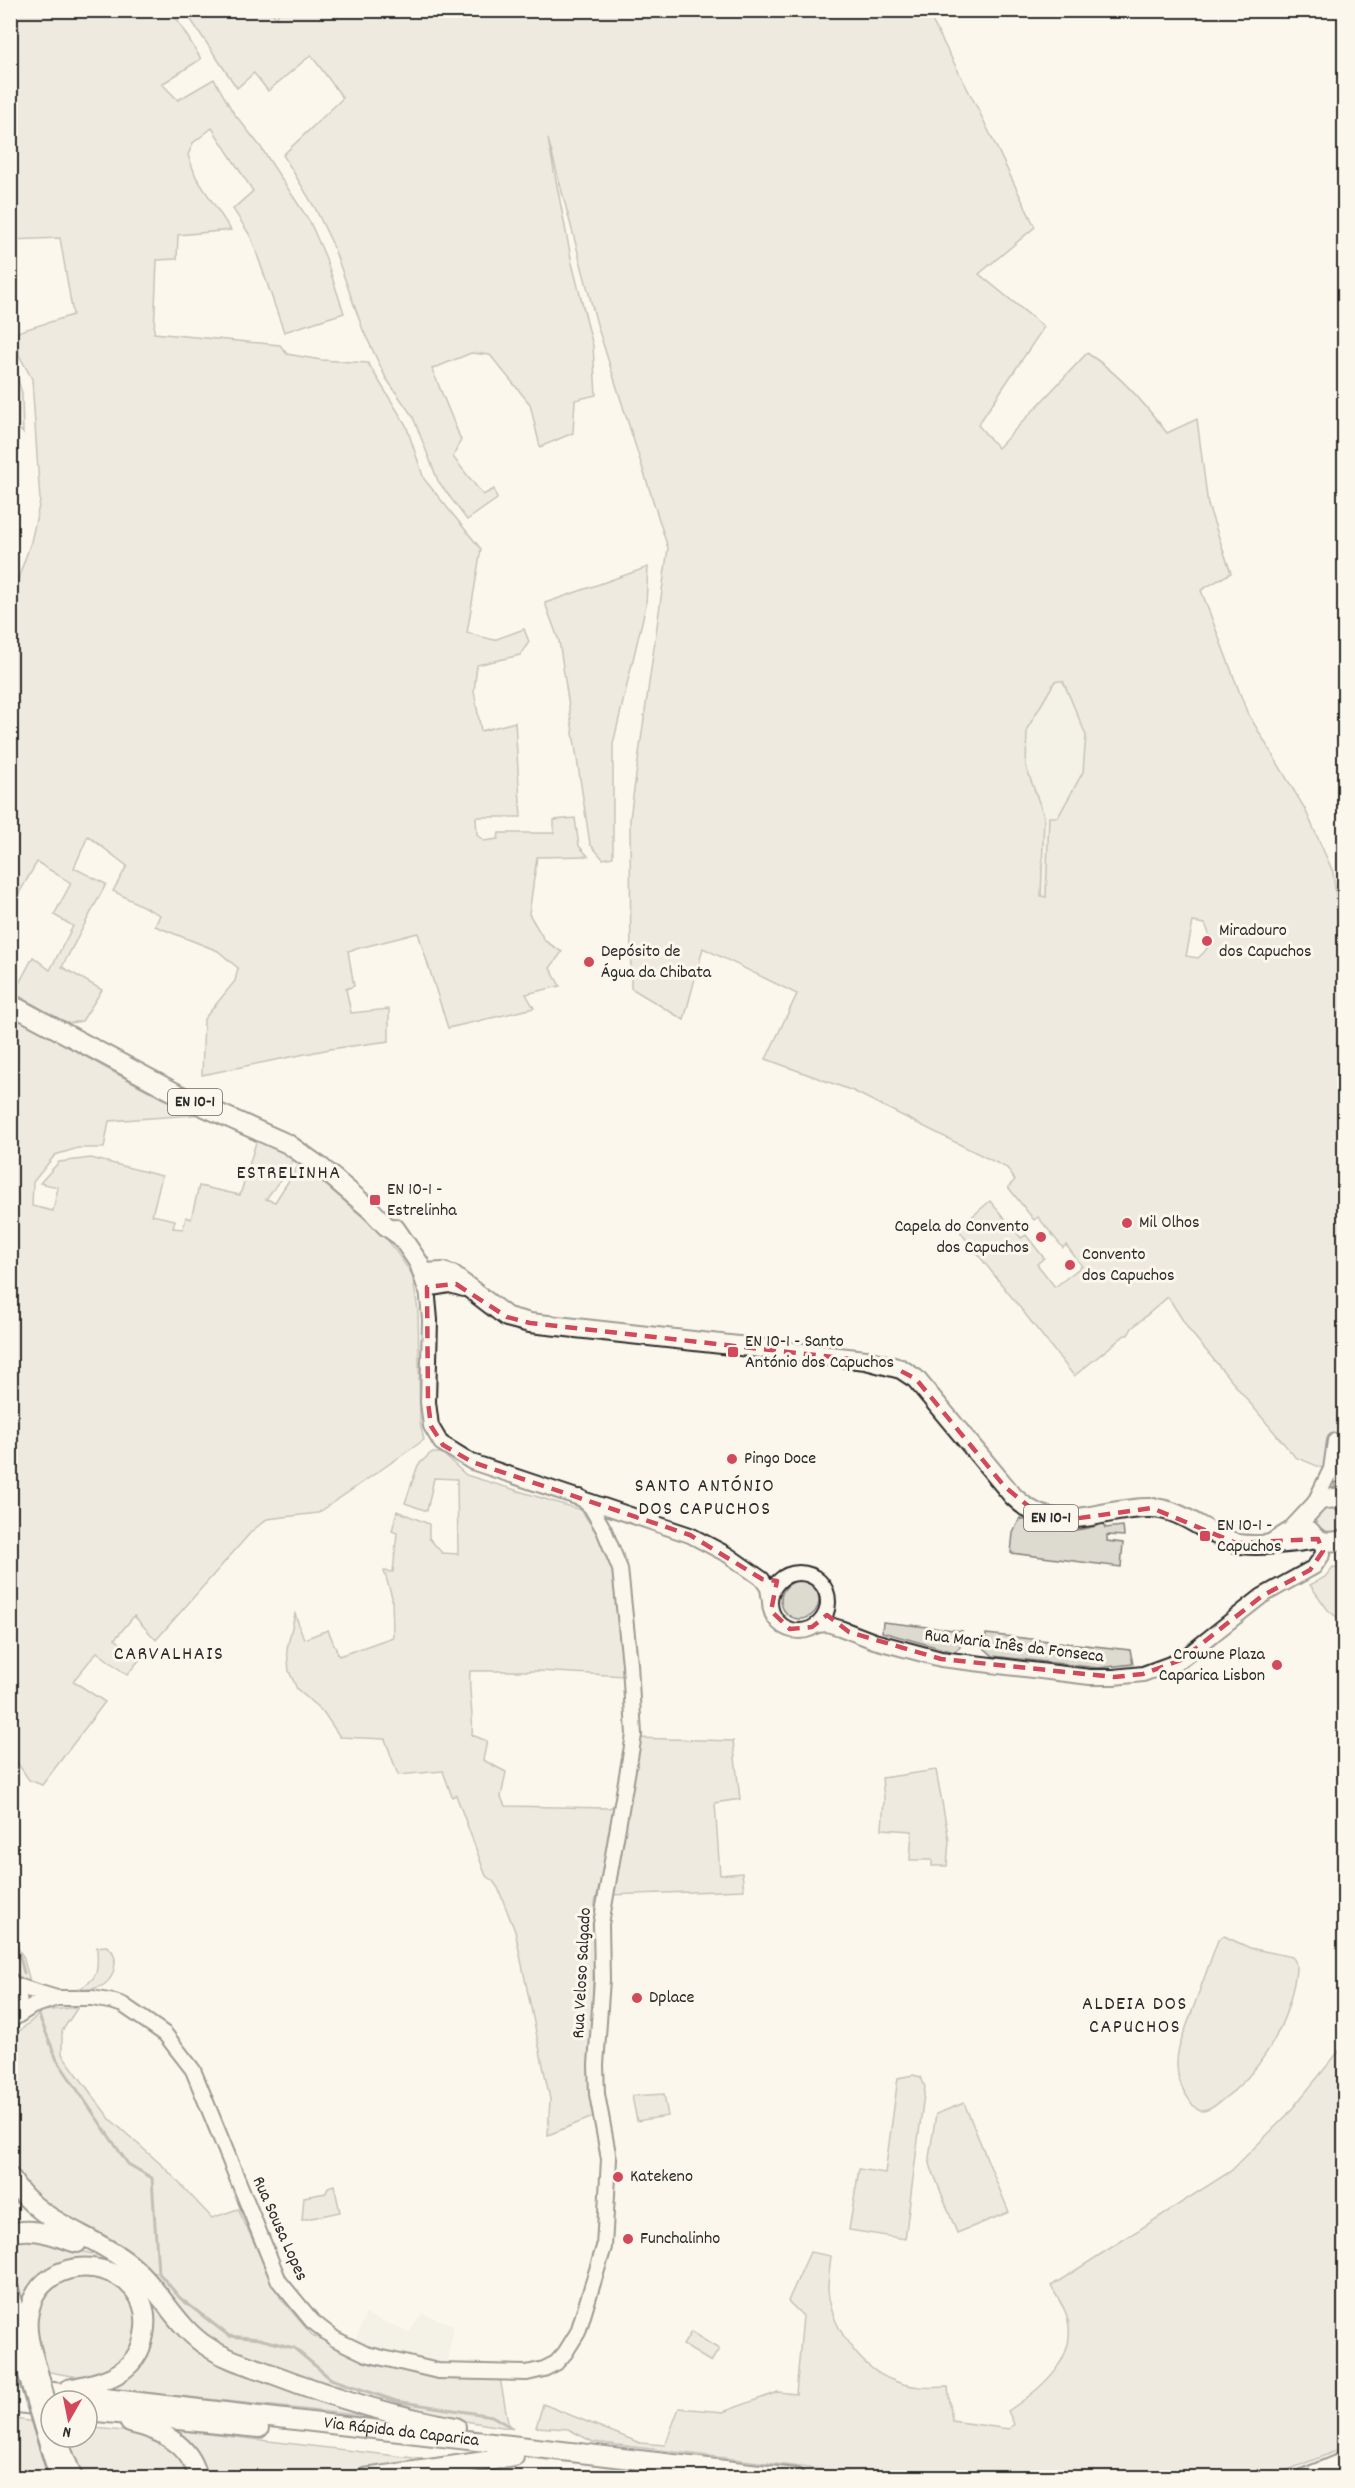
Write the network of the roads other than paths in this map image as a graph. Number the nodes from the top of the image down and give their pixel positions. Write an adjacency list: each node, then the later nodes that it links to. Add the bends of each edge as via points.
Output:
1 (10, 1004): 2 (main road, EN 10-1, via 189,1100 288,1144 322,1168 400,1236 414,1254)
2 (425, 1280): 6 (street, via 430,1320 428,1402 431,1426 441,1443 472,1462 580,1497); 8 (main road, EN 10-1, via 443,1272 452,1275 507,1317 530,1323 886,1363 916,1379 1005,1487 1022,1505 1037,1513 1072,1519 1152,1508 1189,1519 1236,1543)
3 (1344, 1493): 5 (street, via 1335,1441 1331,1469)
4 (1344, 1503): 5 (main road, via 1329,1497)
5 (1311, 1507): 7 (main road, via 1311,1533); 8 (main road, via 1291,1531)
6 (603, 1512): 10 (street, via 630,1514 667,1526 707,1543); 23 (street, Rua Veloso Salgado, via 604,1530 620,1569 634,1735 601,1924 596,2065 609,2159 604,2247 586,2311)
7 (1334, 1540): 8 (main road, EN 10-1); 14 (street, Rua Maria Inês da Fonseca, via 1320,1561 1262,1596 1181,1660 1143,1674 1090,1677 941,1659)
8 (1272, 1543)
9 (782, 1578): 10 (street); 11 (street); 12 (street, via 798,1572 815,1578 827,1593)
10 (762, 1579): 11 (street)
11 (770, 1601): 13 (street, via 773,1615 784,1626 800,1631)
12 (826, 1611): 13 (street); 14 (street, Rua Maria Inês da Fonseca)
13 (817, 1625): 14 (street, Rua Maria Inês da Fonseca)
14 (840, 1628)
15 (12, 1983): 16 (street, Rua Sousa Lopes); 17 (main road, via 19,2004)
16 (57, 1998): 17 (street, Rua Sousa Lopes, via 33,2006); 23 (street, Rua Sousa Lopes, via 114,2002 165,2034 193,2070 279,2281 312,2321 335,2338 366,2354 438,2371 527,2373 544,2369 561,2358)
17 (12, 2020)
18 (10, 2177): 20 (main road, via 39,2211)
19 (10, 2234): 20 (main road, via 43,2233)
20 (116, 2254): 36 (main road, via 144,2276 194,2336 228,2357 375,2410 475,2431)
21 (10, 2289): 24 (main road)
22 (10, 2325): 24 (main road)
23 (571, 2345)
24 (32, 2371): 26 (main road, bridge); 27 (main road, via 28,2319 33,2300 46,2282 68,2269 104,2269 124,2280 139,2299 145,2332 137,2355 124,2371)
25 (10, 2387): 29 (main road, Via Rápida da Caparica)
26 (39, 2389)
27 (90, 2389)
28 (10, 2402): 30 (main road, Via Rápida da Caparica)
29 (39, 2406)
30 (39, 2409)
31 (99, 2413): 36 (main road, Via Rápida da Caparica)
32 (99, 2415): 40 (main road, via 166,2435 186,2450)
33 (99, 2416): 36 (main road, Via Rápida da Caparica)
34 (56, 2449): 38 (main road)
35 (58, 2449): 39 (main road)
36 (518, 2451): 41 (main road); 42 (main road, Via Rápida da Caparica); 43 (main road, Via Rápida da Caparica)
37 (1344, 2462): 44 (main road)
38 (60, 2478)
39 (70, 2478)
40 (198, 2478)
41 (365, 2478)
42 (684, 2478)
43 (795, 2478)
44 (1305, 2478)

